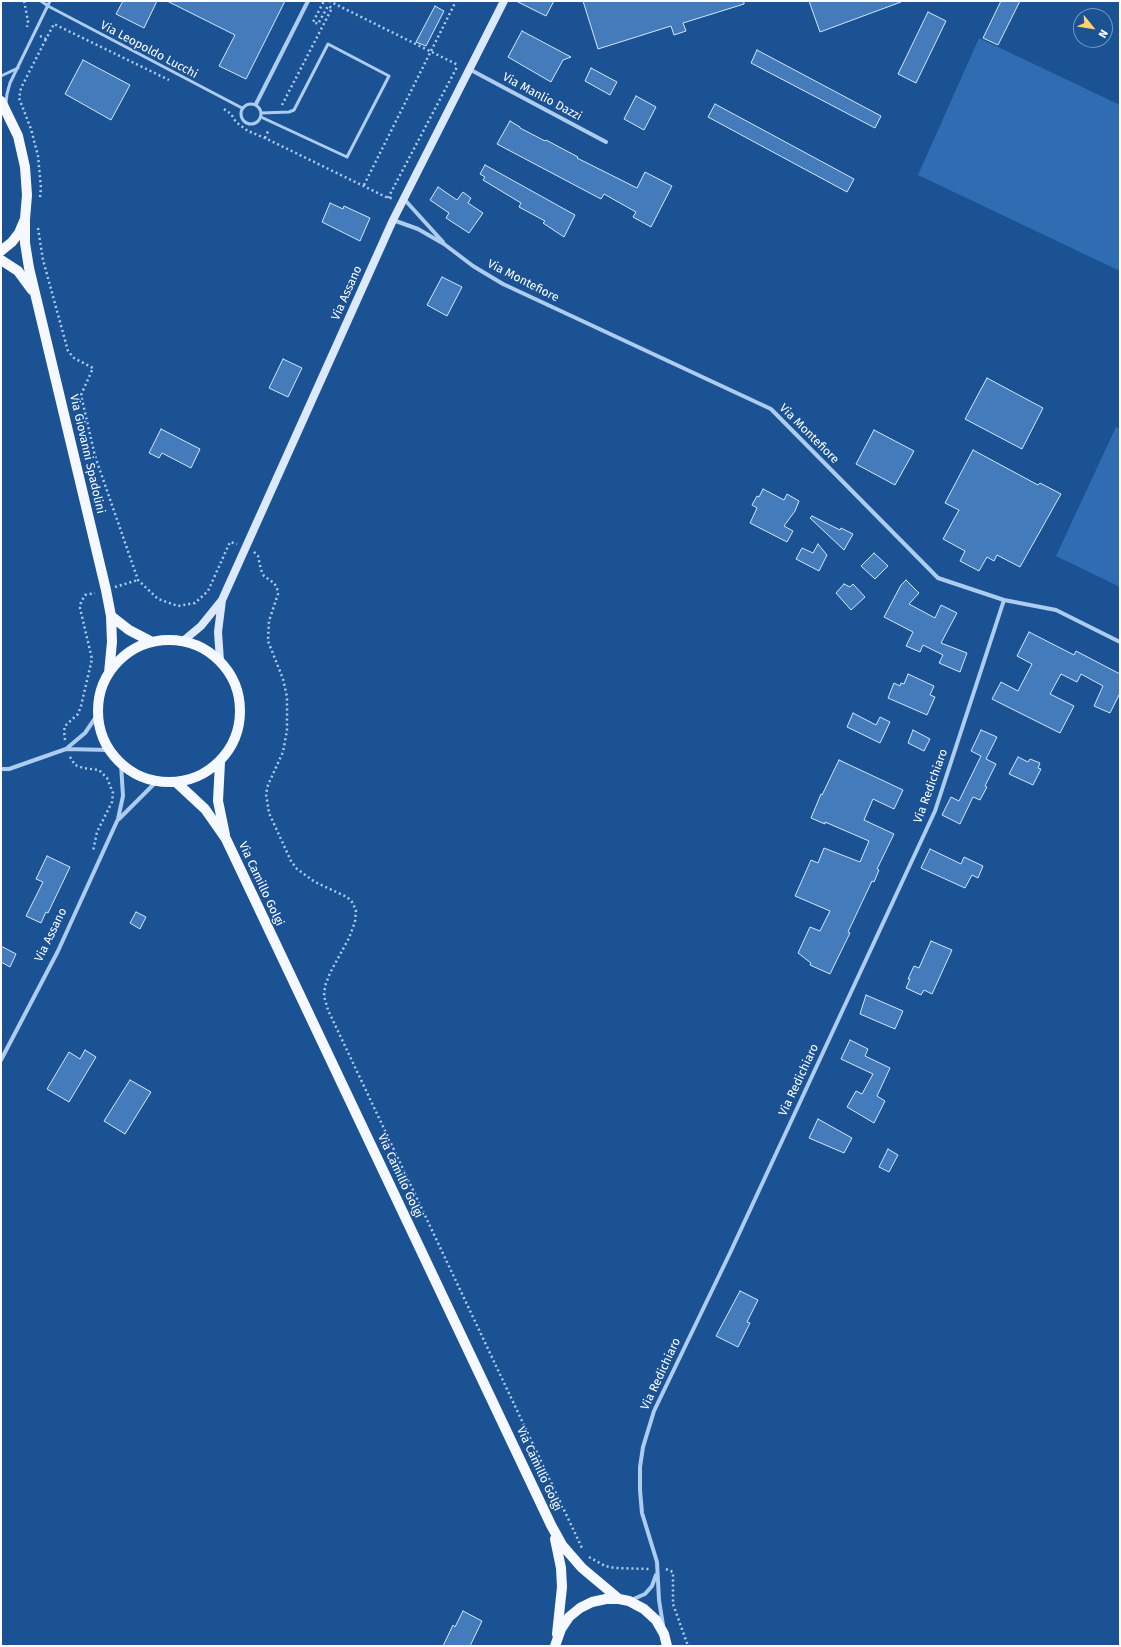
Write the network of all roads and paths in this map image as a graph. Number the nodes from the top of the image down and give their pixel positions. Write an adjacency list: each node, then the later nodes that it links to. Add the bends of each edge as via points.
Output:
1 (24, 1): 10 (path, via 27,29)
2 (41, 1): 9 (lane, Via Leopoldo Lucchi)
3 (50, 1): 9 (lane)
4 (308, 1): 19 (street)
5 (324, 1): 23 (path, via 313,22 318,24 328,6 332,8)
6 (329, 1): 12 (path)
7 (456, 1): 12 (path)
8 (504, 1): 16 (main road, Via Assano)
9 (48, 6): 10 (lane); 22 (lane, Via Leopoldo Lucchi)
10 (35, 33): 11 (path); 15 (lane)
11 (46, 39): 18 (path, via 54,24); 31 (path, via 21,88 19,98 38,156)
12 (431, 52): 14 (path); 28 (path)
13 (461, 59): 14 (path)
14 (458, 65): 29 (path)
15 (18, 68): 17 (lane); 21 (lane, via 8,88)
16 (469, 70): 27 (street, Via Manlio Dazzi); 30 (main road, Via Assano)
17 (1, 76)
18 (172, 82)
19 (256, 104): 22 (lane, via 247,104); 24 (lane)
20 (218, 105): 26 (path, via 248,131)
21 (4, 106): 32 (main road, Via Giovanni Spadolini, via 18,136 25,167)
22 (242, 108): 24 (lane, via 242,118 247,123 257,122)
23 (278, 112): 24 (lane); 25 (lane, via 294,110 328,44 390,76 348,157)
24 (261, 115): 25 (lane)
25 (273, 122): 26 (path)
26 (265, 138): 28 (path)
27 (606, 142)
28 (364, 185): 29 (path)
29 (388, 198): 30 (path)
30 (404, 199): 33 (main road, Via Assano); 35 (street, Via Montefiore)
31 (40, 202)
32 (25, 219): 36 (main road, via 19,233); 38 (main road, Via Giovanni Spadolini, via 25,243)
33 (393, 220): 35 (street, Via Montefiore, via 418,229); 39 (main road, Via Assano)
34 (38, 224): 40 (path, via 43,260 68,350 74,358 93,368 81,395 95,456)
35 (444, 244): 43 (street, Via Montefiore, via 503,284 771,409 938,578)
36 (1, 251)
37 (1, 260): 38 (main road, Via Giovanni Spadolini, via 18,271)
38 (37, 299): 41 (main road, Via Giovanni Spadolini)
39 (245, 548): 40 (path, via 230,542 208,591 195,603 178,606 158,599); 42 (main road, Via Assano); 63 (path, via 258,556 264,576 274,583 278,594 269,621 268,641 283,679 288,712 283,752 266,794 269,813 297,869 315,882 347,897 356,910 349,938 325,986 324,996 328,1010 582,1550 605,1566)
40 (138, 580): 41 (path)
41 (106, 590): 44 (main road, Via Giovanni Spadolini); 51 (path, via 85,595 81,602 80,608 92,659 78,714 65,726)
42 (222, 600): 45 (main road, Via Assano, via 201,626); 48 (main road, Via Assano, via 218,632)
43 (1004, 600): 47 (street, Via Montefiore, via 1056,610); 63 (street, Via Redichiaro, via 934,811 730,1253 654,1411 643,1447 640,1490 642,1513)
44 (111, 616): 46 (main road, via 129,630); 49 (main road, Via Giovanni Spadolini)
45 (183, 641): 46 (main road); 48 (main road, via 203,649)
46 (152, 642): 49 (main road, via 127,654)
47 (1120, 642)
48 (220, 661): 53 (main road, via 236,688 240,720 236,735)
49 (109, 673): 50 (main road, via 100,692)
50 (98, 714): 51 (street, via 85,733); 52 (main road, via 101,733)
51 (66, 749): 52 (street); 55 (street, via 9,769); 60 (path, via 75,765 99,770 108,778 113,793 112,802 97,832 92,853)
52 (109, 750): 54 (main road)
53 (220, 762): 57 (main road, via 200,776); 59 (main road, Via Camillo Golgi, via 218,801)
54 (121, 764): 56 (main road, via 137,776); 58 (street, Via Assano, via 123,796)
55 (1, 769)
56 (156, 782): 57 (main road); 58 (street, Via Assano)
57 (176, 783): 59 (main road, Via Camillo Golgi, via 205,809)
58 (118, 819): 60 (street, Via Assano)
59 (226, 838): 62 (main road, Via Camillo Golgi)
60 (99, 862): 61 (street, Via Assano, via 58,951)
61 (1, 1060)
62 (551, 1526): 64 (main road, Via Camillo Golgi, via 562,1545 582,1568); 66 (main road, Via Camillo Golgi, via 558,1548 562,1587)
63 (657, 1569): 64 (street, via 656,1577 645,1594); 65 (street, Via Redichiaro); 68 (path, via 673,1572 673,1604)
64 (624, 1600): 65 (main road, Via Camillo Golgi, via 644,1609 656,1620); 66 (main road, via 599,1600 580,1608 565,1623)
65 (664, 1634): 67 (main road, Via Camillo Golgi)
66 (556, 1644)
67 (667, 1646)
68 (688, 1646)

